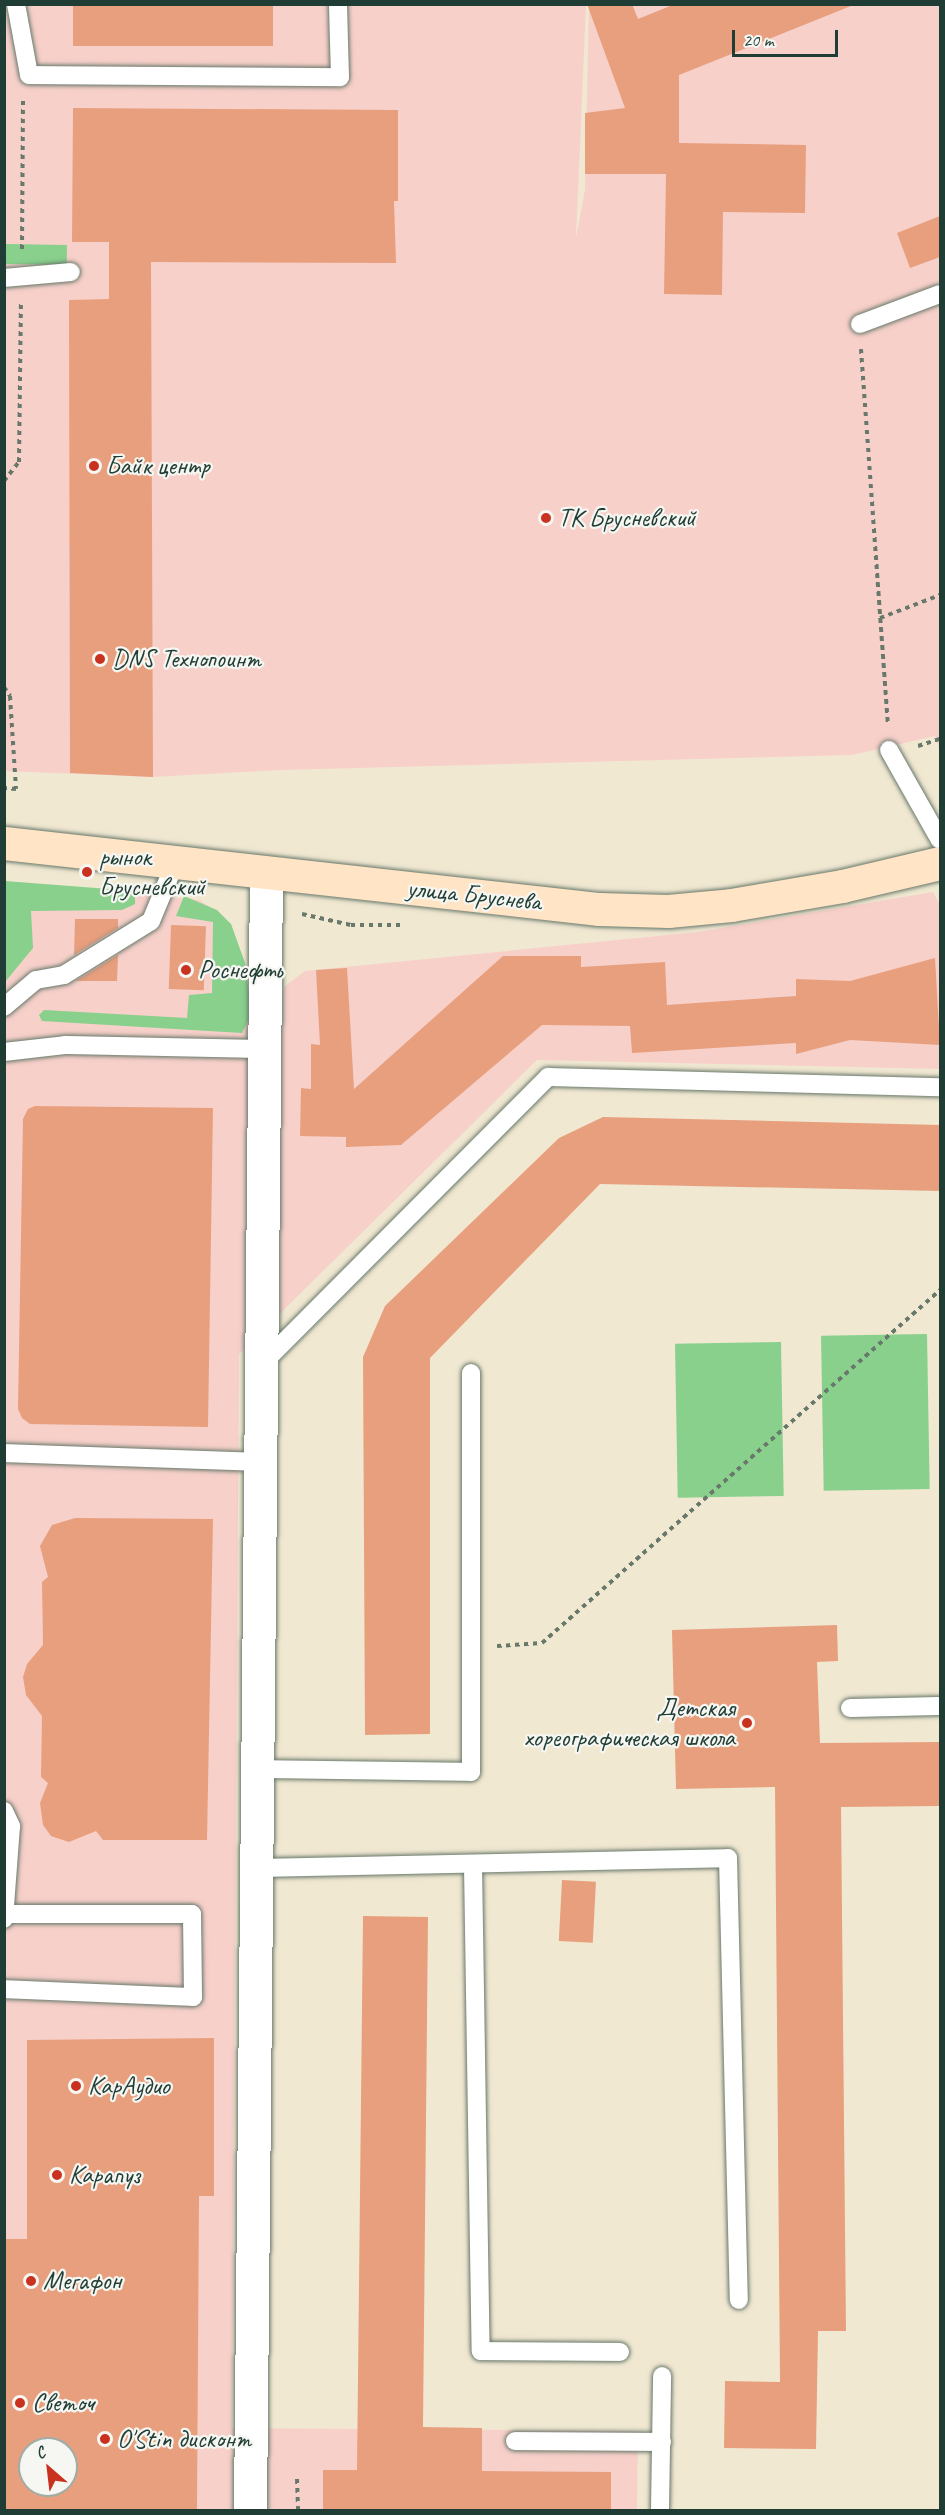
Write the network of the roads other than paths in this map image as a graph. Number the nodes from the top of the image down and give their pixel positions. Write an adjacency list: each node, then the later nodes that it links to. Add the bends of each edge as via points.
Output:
1 (16, 4): 2 (lane, via 29,75 340,77)
2 (338, 4)
3 (71, 272): 4 (lane)
4 (4, 278)
5 (940, 294): 6 (lane)
6 (860, 324)
7 (889, 750): 8 (lane)
8 (940, 840)
9 (4, 843): 10 (street, улица Бруснева)
10 (175, 863): 12 (street, улица Бруснева); 13 (lane, via 151,921 64,975 36,980)
11 (940, 863): 12 (street, улица Бруснева, via 831,888 668,911 599,909)
12 (266, 873): 14 (street)
13 (4, 1007)
14 (264, 1049): 15 (lane, via 65,1045); 17 (street)
15 (4, 1052)
16 (940, 1087): 17 (lane, via 548,1077)
17 (261, 1365): 20 (street)
18 (471, 1373): 23 (lane, via 471,1772)
19 (4, 1453): 20 (lane)
20 (260, 1461): 23 (street)
21 (940, 1706): 22 (lane)
22 (849, 1708)
23 (257, 1769): 26 (street)
24 (4, 1811): 27 (lane, via 11,1826)
25 (473, 1865): 26 (lane); 29 (lane, via 728,1858); 30 (lane, via 481,2351)
26 (256, 1868): 34 (street)
27 (5, 1916): 28 (lane, via 192,1914 193,1997)
28 (4, 1989)
29 (739, 2300)
30 (620, 2352)
31 (662, 2376): 33 (lane)
32 (515, 2441): 33 (lane)
33 (662, 2442): 35 (lane)
34 (250, 2511)
35 (660, 2511)

